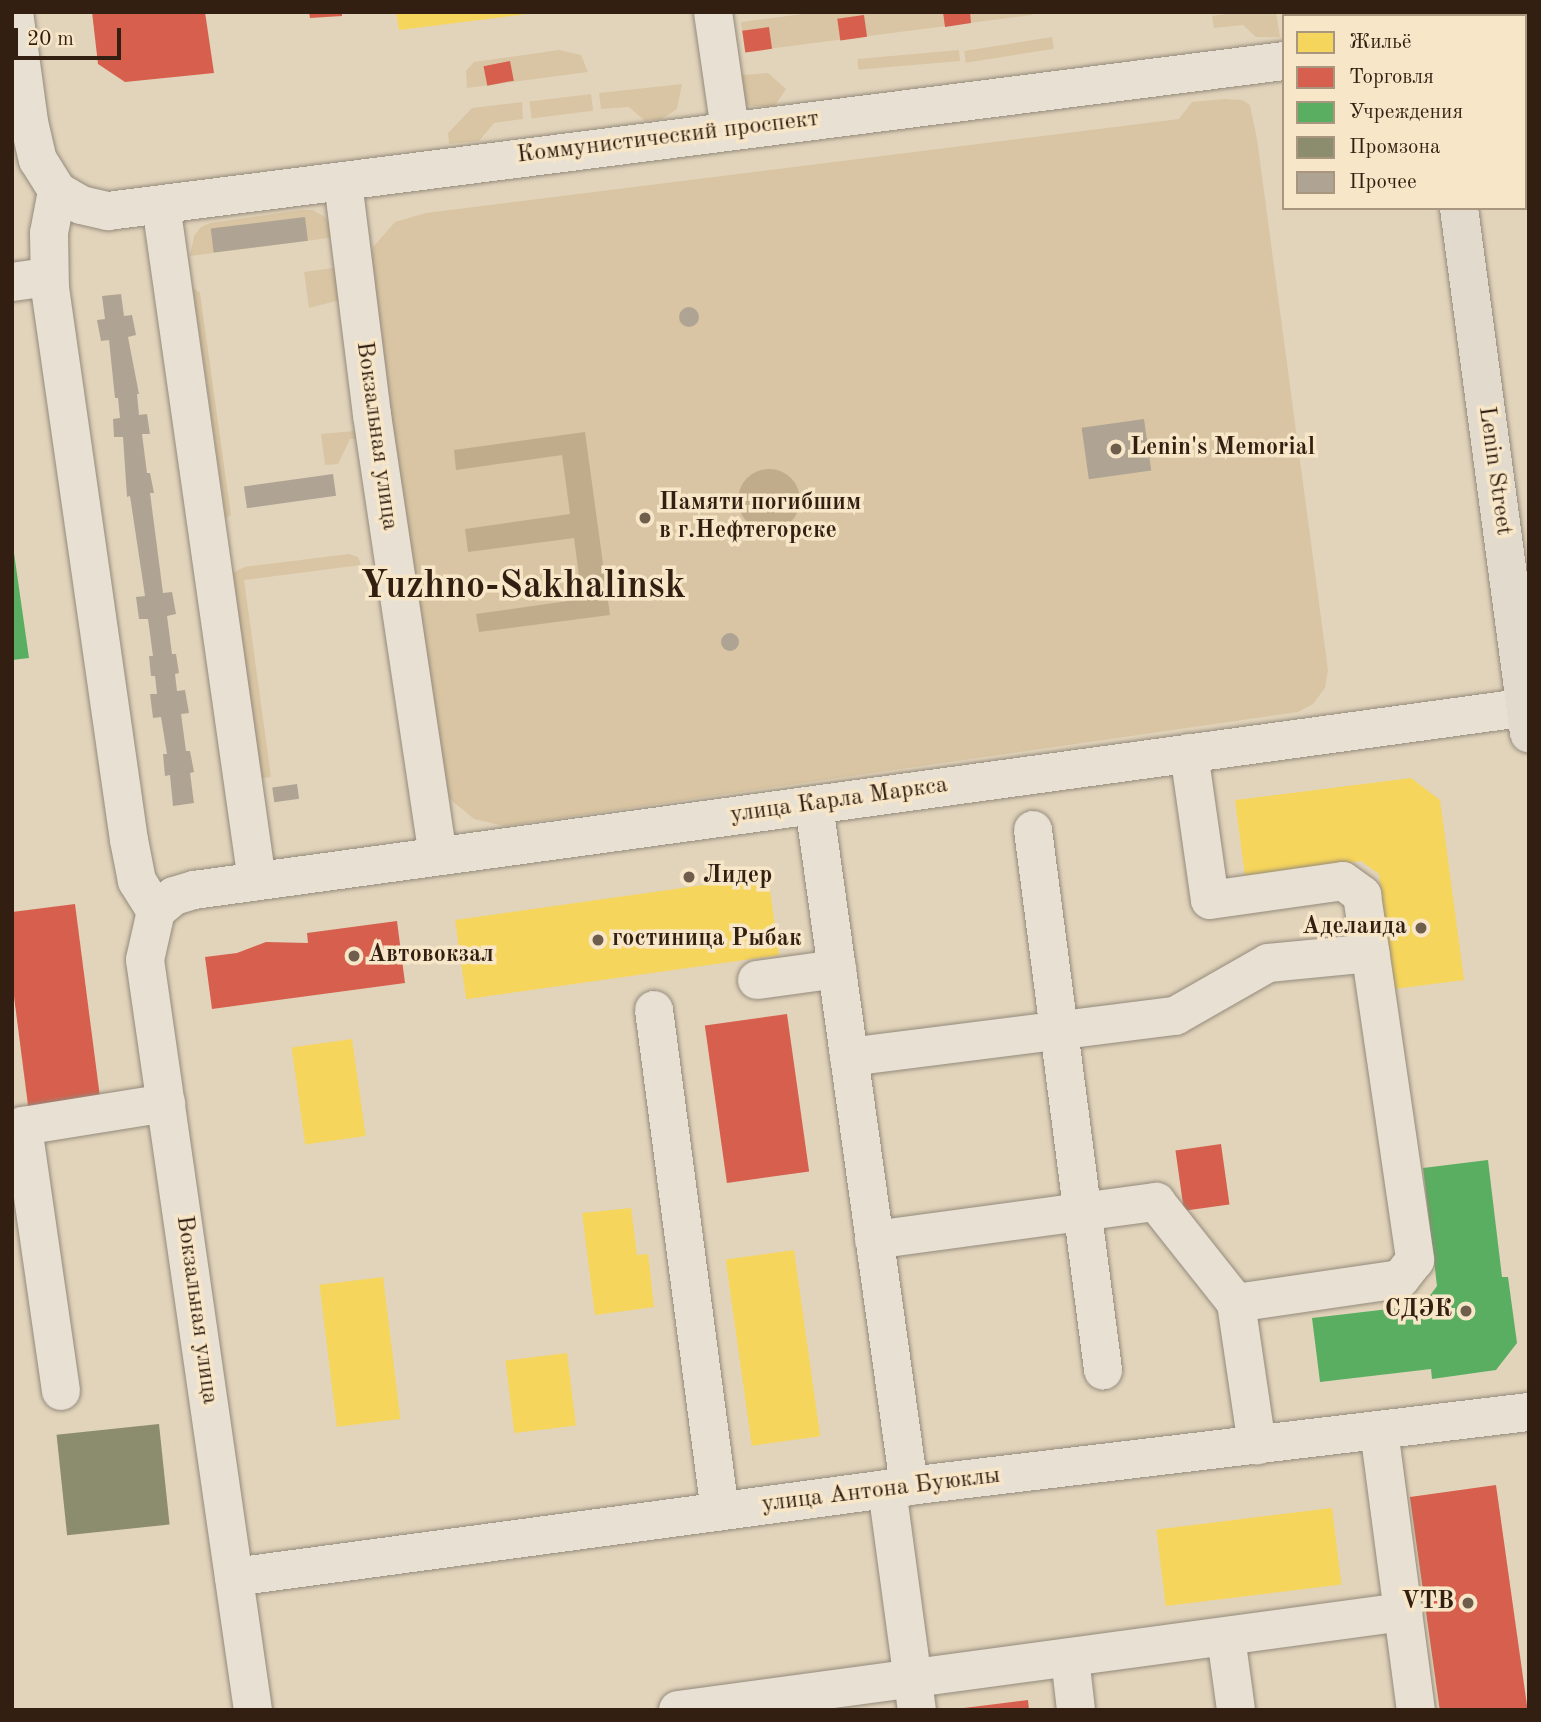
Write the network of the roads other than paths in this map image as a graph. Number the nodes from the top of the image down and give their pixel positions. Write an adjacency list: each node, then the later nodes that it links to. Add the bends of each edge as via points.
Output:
1 (14, 12): 6 (street, via 38,160)
2 (713, 12): 4 (street)
3 (1282, 61): 4 (street, Коммунистический проспект)
4 (730, 130): 5 (street, Коммунистический проспект)
5 (343, 182): 7 (street, Коммунистический проспект); 14 (street, Вокзальная улица, via 372,415)
6 (57, 191): 7 (street, Коммунистический проспект, via 81,205 108,211); 9 (street, via 49,233)
7 (161, 205): 15 (street)
8 (1459, 210): 10 (main road, Lenin Street)
9 (30, 279): 16 (street, via 136,881)
10 (1528, 716): 11 (street, улица Карла Маркса)
11 (1189, 753): 12 (street, улица Карла Маркса); 17 (street, via 1210,900 1343,881 1362,895)
12 (814, 804): 14 (street, улица Карла Маркса); 18 (street)
13 (1033, 830): 21 (street)
14 (438, 856): 15 (street, улица Карла Маркса)
15 (257, 881): 16 (street, улица Карла Маркса, via 174,896)
16 (156, 911): 23 (street, Вокзальная улица, via 145,960)
17 (1371, 953): 21 (street, via 1268,963 1175,1016); 27 (street, via 1415,1260 1400,1279)
18 (837, 969): 19 (street); 22 (street)
19 (757, 980)
20 (654, 1010): 34 (street)
21 (1059, 1031): 22 (street); 25 (street)
22 (849, 1057): 26 (street)
23 (166, 1103): 24 (street); 35 (street, Вокзальная улица)
24 (18, 1126): 29 (street)
25 (1083, 1210): 26 (street); 27 (street, via 1156,1202); 28 (street)
26 (874, 1240): 33 (street)
27 (1237, 1303): 32 (street)
28 (1103, 1370)
29 (61, 1391)
30 (1529, 1412): 31 (street, улица Антона Буюклы)
31 (1378, 1430): 32 (street, улица Антона Буюклы); 36 (street)
32 (1257, 1445): 33 (street, улица Антона Буюклы)
33 (898, 1487): 34 (street, улица Антона Буюклы); 39 (street)
34 (720, 1511): 35 (street, улица Антона Буюклы)
35 (234, 1577): 40 (street, Вокзальная улица)
36 (1403, 1612): 37 (street); 44 (street)
37 (1226, 1637): 38 (street); 43 (street)
38 (1070, 1658): 39 (street); 42 (street)
39 (915, 1695): 41 (street, via 793,1692)
40 (253, 1710)
41 (678, 1710)
42 (1076, 1710)
43 (1236, 1710)
44 (1416, 1710)

